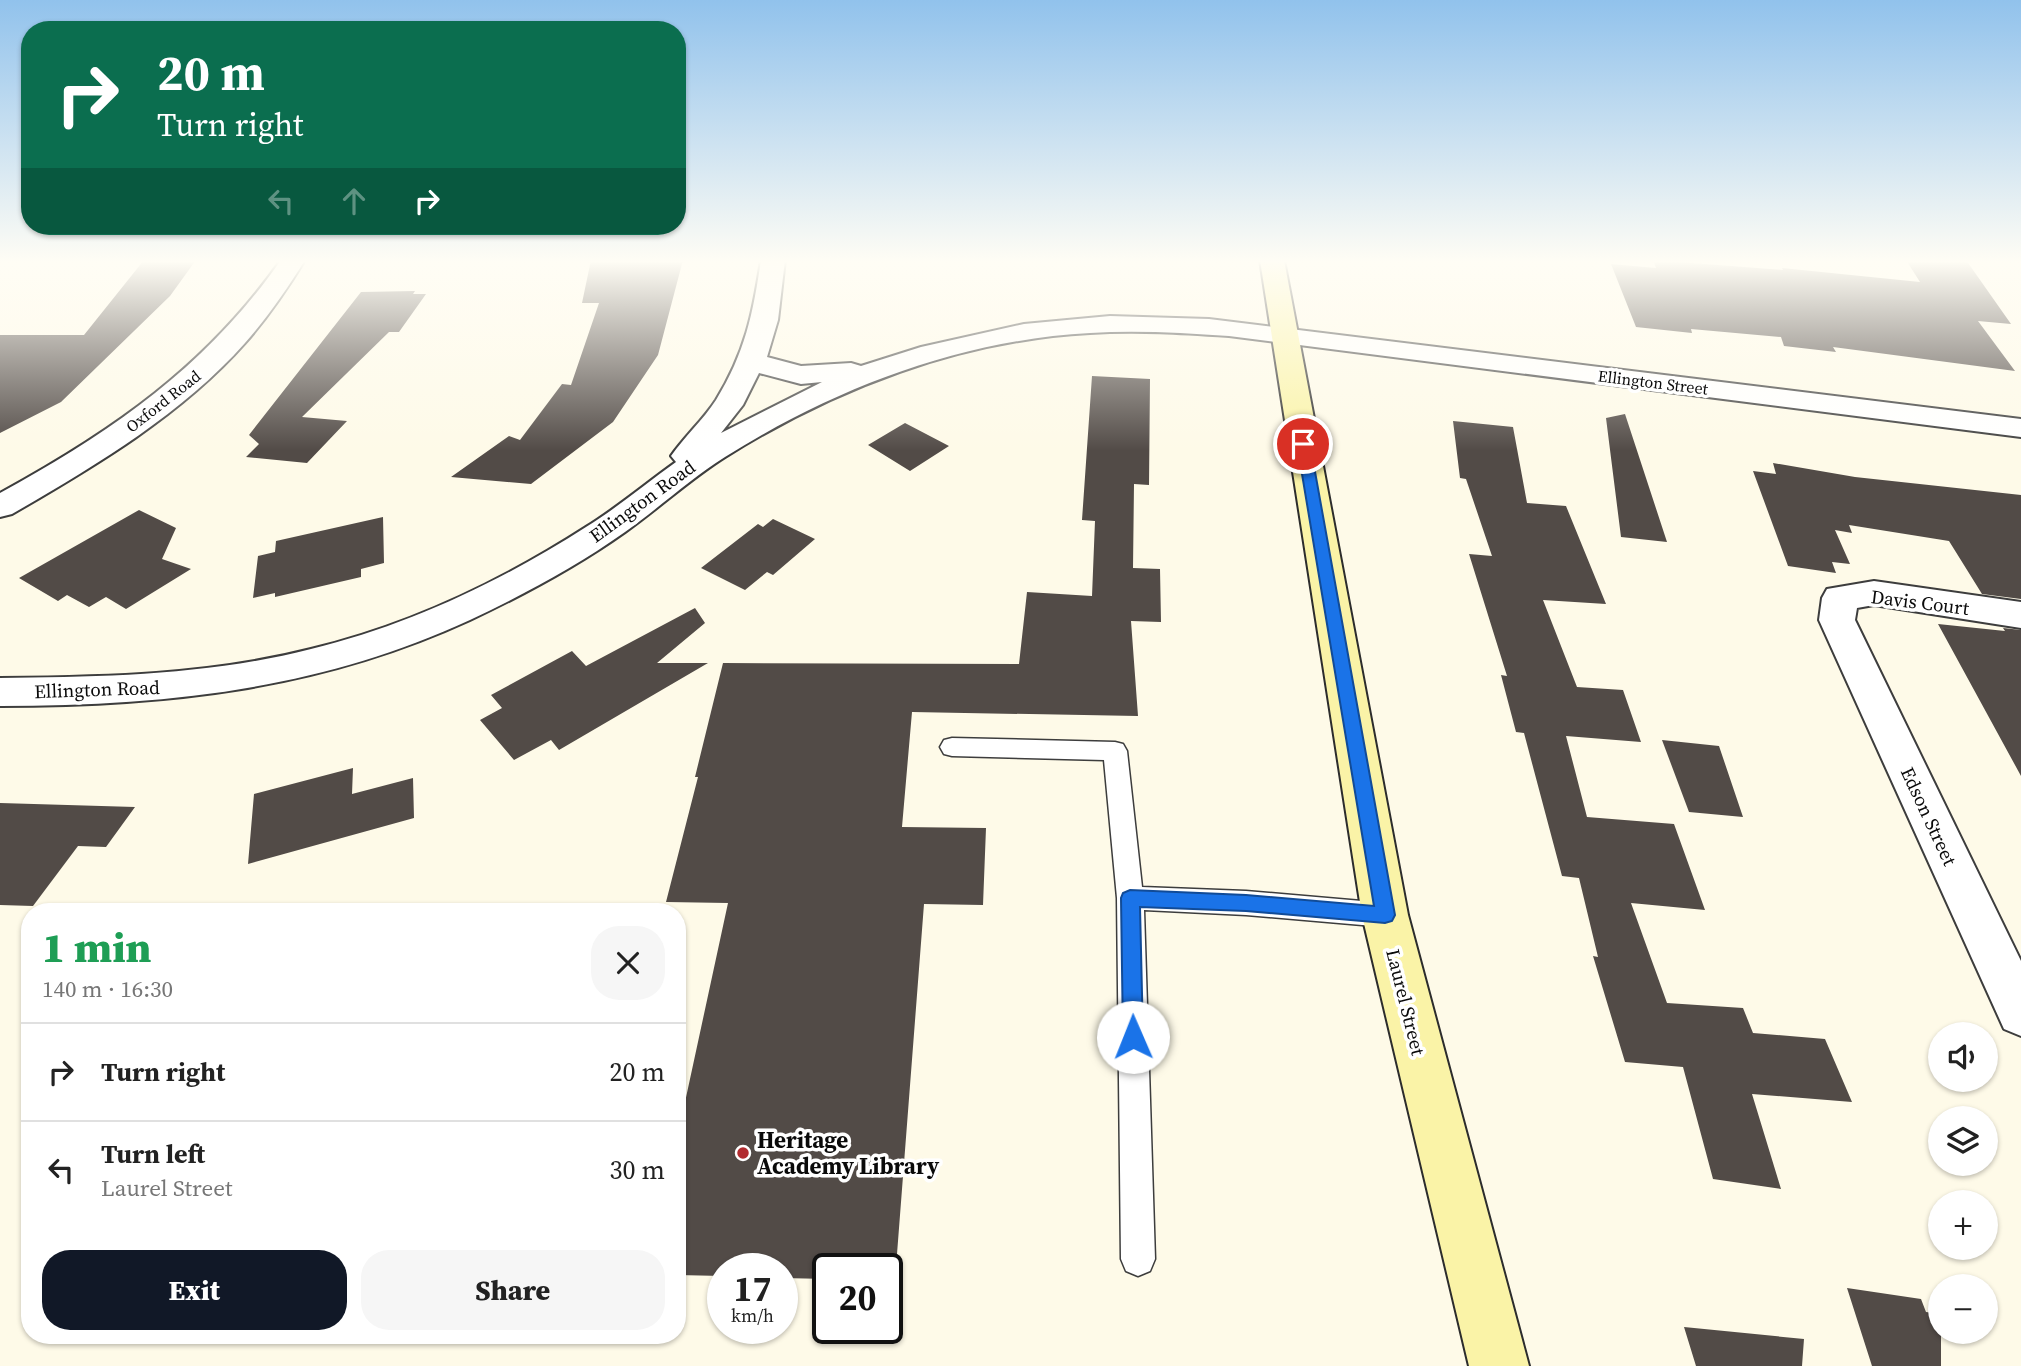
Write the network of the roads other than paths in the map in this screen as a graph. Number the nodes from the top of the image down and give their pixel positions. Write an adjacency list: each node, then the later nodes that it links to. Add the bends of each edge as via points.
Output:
1 (247, 324): 9 (street, Oxford Road, via 168,401 97,450)
2 (764, 324): 5 (street)
3 (1284, 324): 4 (street, Laurel Street)
4 (1286, 336): 6 (street, Ellington Road, via 1196,327 1074,326 982,338); 7 (street, Ellington Street); 15 (street, Laurel Street)
5 (751, 362): 6 (street, via 801,375); 8 (street, via 709,432)
6 (882, 368): 8 (street, Ellington Road, via 754,428 683,470)
7 (2021, 428)
8 (640, 503): 12 (street, Ellington Road, via 597,535 515,582 407,632 343,654 211,683)
9 (0, 507)
10 (2021, 615): 11 (street, Davis Court, via 1874,593 1840,598)
11 (1837, 620): 16 (street, Edson Street)
12 (0, 692)
13 (952, 747): 14 (lane, via 1115,751)
14 (1130, 898): 15 (lane); 17 (lane)
15 (1385, 915): 18 (street, Laurel Street)
16 (2021, 1013)
17 (1138, 1259)
18 (1499, 1366)

